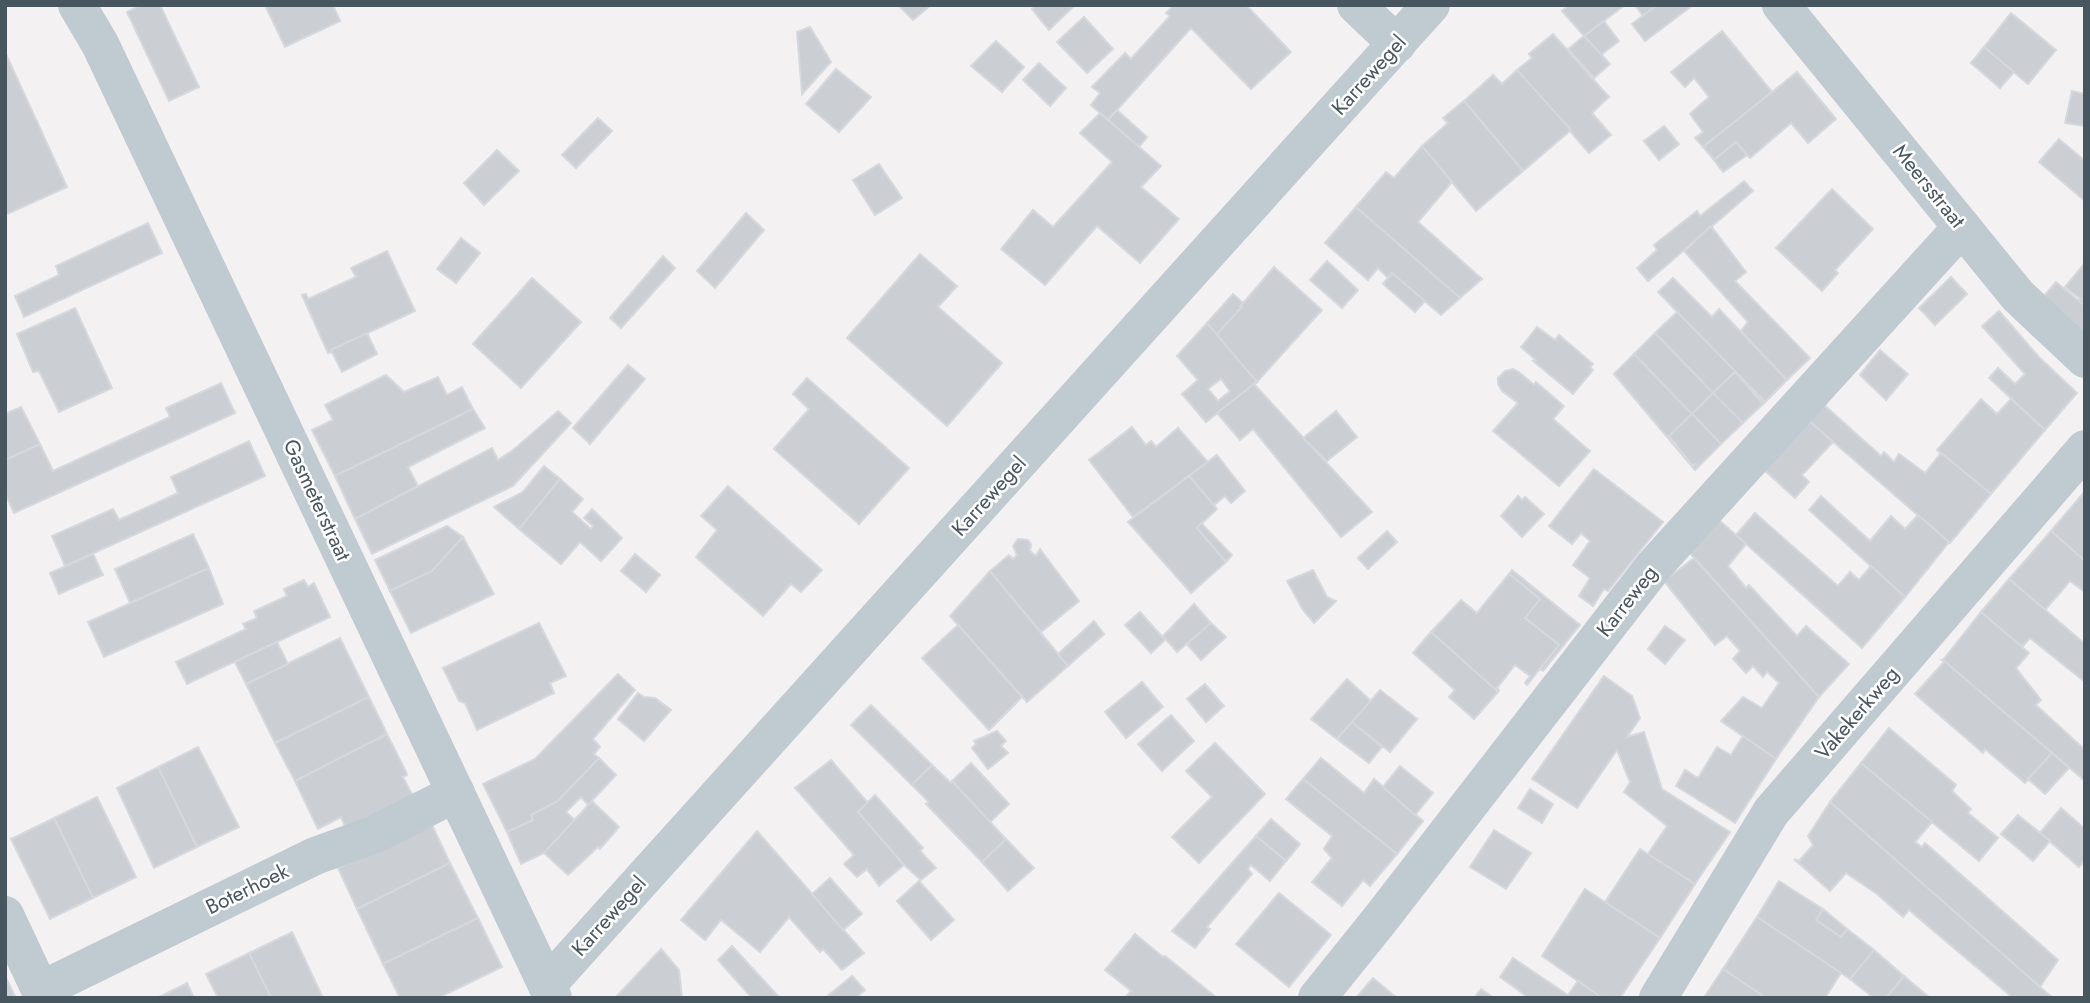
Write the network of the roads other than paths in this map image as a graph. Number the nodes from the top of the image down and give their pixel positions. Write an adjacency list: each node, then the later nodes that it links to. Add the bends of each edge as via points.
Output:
1 (77, 5): 9 (street, Gasmeterstraat, via 100,44)
2 (1356, 5): 5 (street)
3 (1430, 5): 5 (street, Karrewegel)
4 (1781, 5): 6 (street, Meersstraat)
5 (1397, 44): 11 (street, Karrewegel)
6 (1962, 227): 7 (street, Meersstraat, via 2018,296); 13 (street, Karreweg, via 1654,566)
7 (2085, 359)
8 (2085, 449): 14 (street, Vakekerkweg, via 1771,812)
9 (456, 793): 11 (street, Gasmeterstraat); 12 (street, Boterhoek, via 373,835 316,856)
10 (5, 915): 12 (street, Boterhoek)
11 (550, 991)
12 (43, 994)
13 (1317, 998)
14 (1658, 998)

